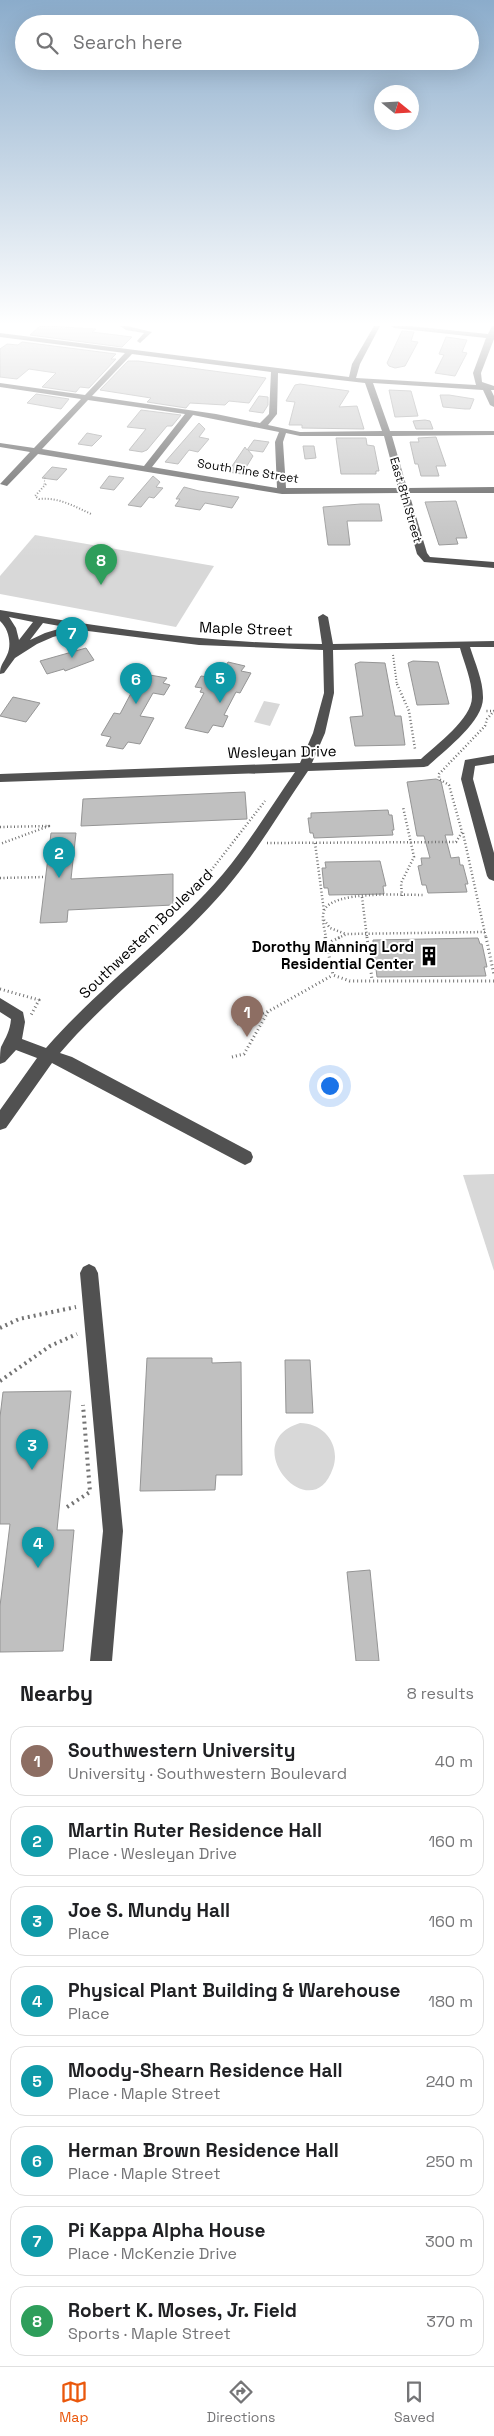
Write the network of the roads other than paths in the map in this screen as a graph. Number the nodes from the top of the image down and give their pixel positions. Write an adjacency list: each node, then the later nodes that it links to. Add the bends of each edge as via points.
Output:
1 (81, 404): 11 (street)
2 (127, 404): 5 (street)
3 (273, 404): 6 (street, via 273,414)
4 (376, 404): 9 (street, East 8th Street)
5 (191, 412): 6 (street); 12 (street)
6 (263, 425): 7 (street)
7 (283, 432): 9 (street); 15 (street, via 279,442)
8 (494, 433): 9 (street)
9 (387, 434): 16 (street, East 8th Street)
10 (0, 445): 11 (street, South Pine Street)
11 (36, 451): 12 (street, South Pine Street); 13 (street)
12 (147, 468): 15 (street, South Pine Street)
13 (4, 484)
14 (494, 490): 16 (street, South Pine Street)
15 (282, 491): 16 (street, South Pine Street)
16 (403, 491): 17 (street, East 8th Street, via 422,554 427,560)
17 (494, 566)
18 (0, 614): 20 (street, Maple Street); 25 (street, via 8,620 14,636)
19 (323, 617): 24 (street, Southwestern Boulevard)
20 (40, 620): 21 (street, Maple Street); 25 (street)
21 (92, 628): 24 (street, Maple Street, via 200,643); 25 (street, via 48,635)
22 (464, 644): 23 (street, Maple Street); 24 (street, Maple Street); 28 (street, Wesleyan Drive, via 478,699 474,711 424,763)
23 (494, 644)
24 (328, 646): 28 (street, Southwestern Boulevard, via 329,693 319,733)
25 (12, 656): 26 (street)
26 (0, 670)
27 (494, 759): 30 (street, via 469,763 467,779)
28 (304, 768): 29 (street, Wesleyan Drive); 33 (street, Southwestern Boulevard, via 228,877)
29 (0, 778)
30 (494, 876)
31 (0, 1004): 32 (street, via 18,1016 19,1029)
32 (13, 1042): 33 (street); 34 (street)
33 (50, 1054): 35 (street, Southwestern Boulevard); 36 (street)
34 (0, 1057)
35 (0, 1123)
36 (244, 1157)
37 (89, 1273): 38 (street, via 113,1531)
38 (101, 1661)

